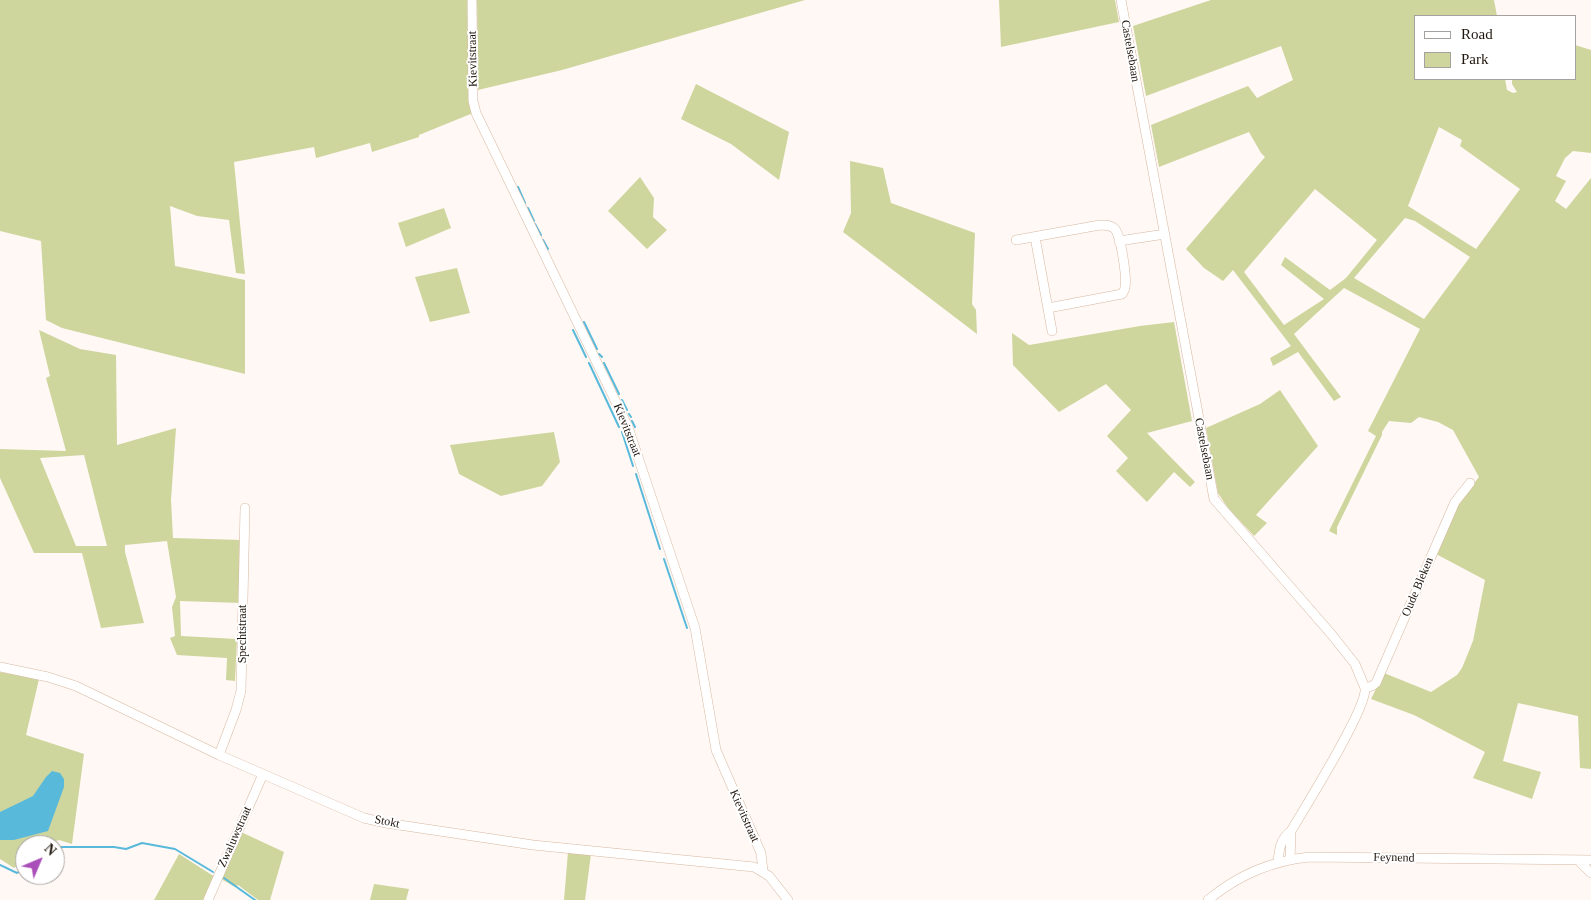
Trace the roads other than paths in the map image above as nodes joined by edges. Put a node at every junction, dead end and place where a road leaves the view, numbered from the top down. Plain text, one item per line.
1 (472, 0) edge
2 (1121, 0) edge
3 (1164, 234) junction
4 (1035, 236) junction
5 (1016, 240) dead end
6 (1119, 241) junction
7 (1048, 308) junction
8 (1052, 331) dead end
9 (1470, 483) dead end
10 (245, 508) dead end
11 (0, 668) edge
12 (1365, 688) junction
13 (219, 755) junction
14 (263, 774) junction
15 (1291, 831) junction
16 (1290, 860) junction
17 (1578, 860) junction
18 (1591, 860) edge
19 (1278, 863) junction
20 (763, 871) junction
21 (1591, 873) edge
22 (208, 900) edge
23 (788, 900) edge
24 (1208, 900) edge

1 - 20 street, Kievitstraat
2 - 3 street, Castelsebaan
3 - 6 street
3 - 12 street, Castelsebaan
4 - 5 street
4 - 6 street
4 - 7 street
6 - 7 street
7 - 8 street
9 - 12 street, Oude Bleken
10 - 13 street, Spechtstraat
11 - 13 street, Stokt
12 - 15 street
13 - 14 street, Stokt
14 - 20 street, Stokt
14 - 22 street, Zwaluwstraat
15 - 16 street
15 - 19 street
16 - 17 street, Feynend
16 - 19 street, Feynend
17 - 18 street, Feynend
17 - 21 street
19 - 24 street, Feynend
20 - 23 street

